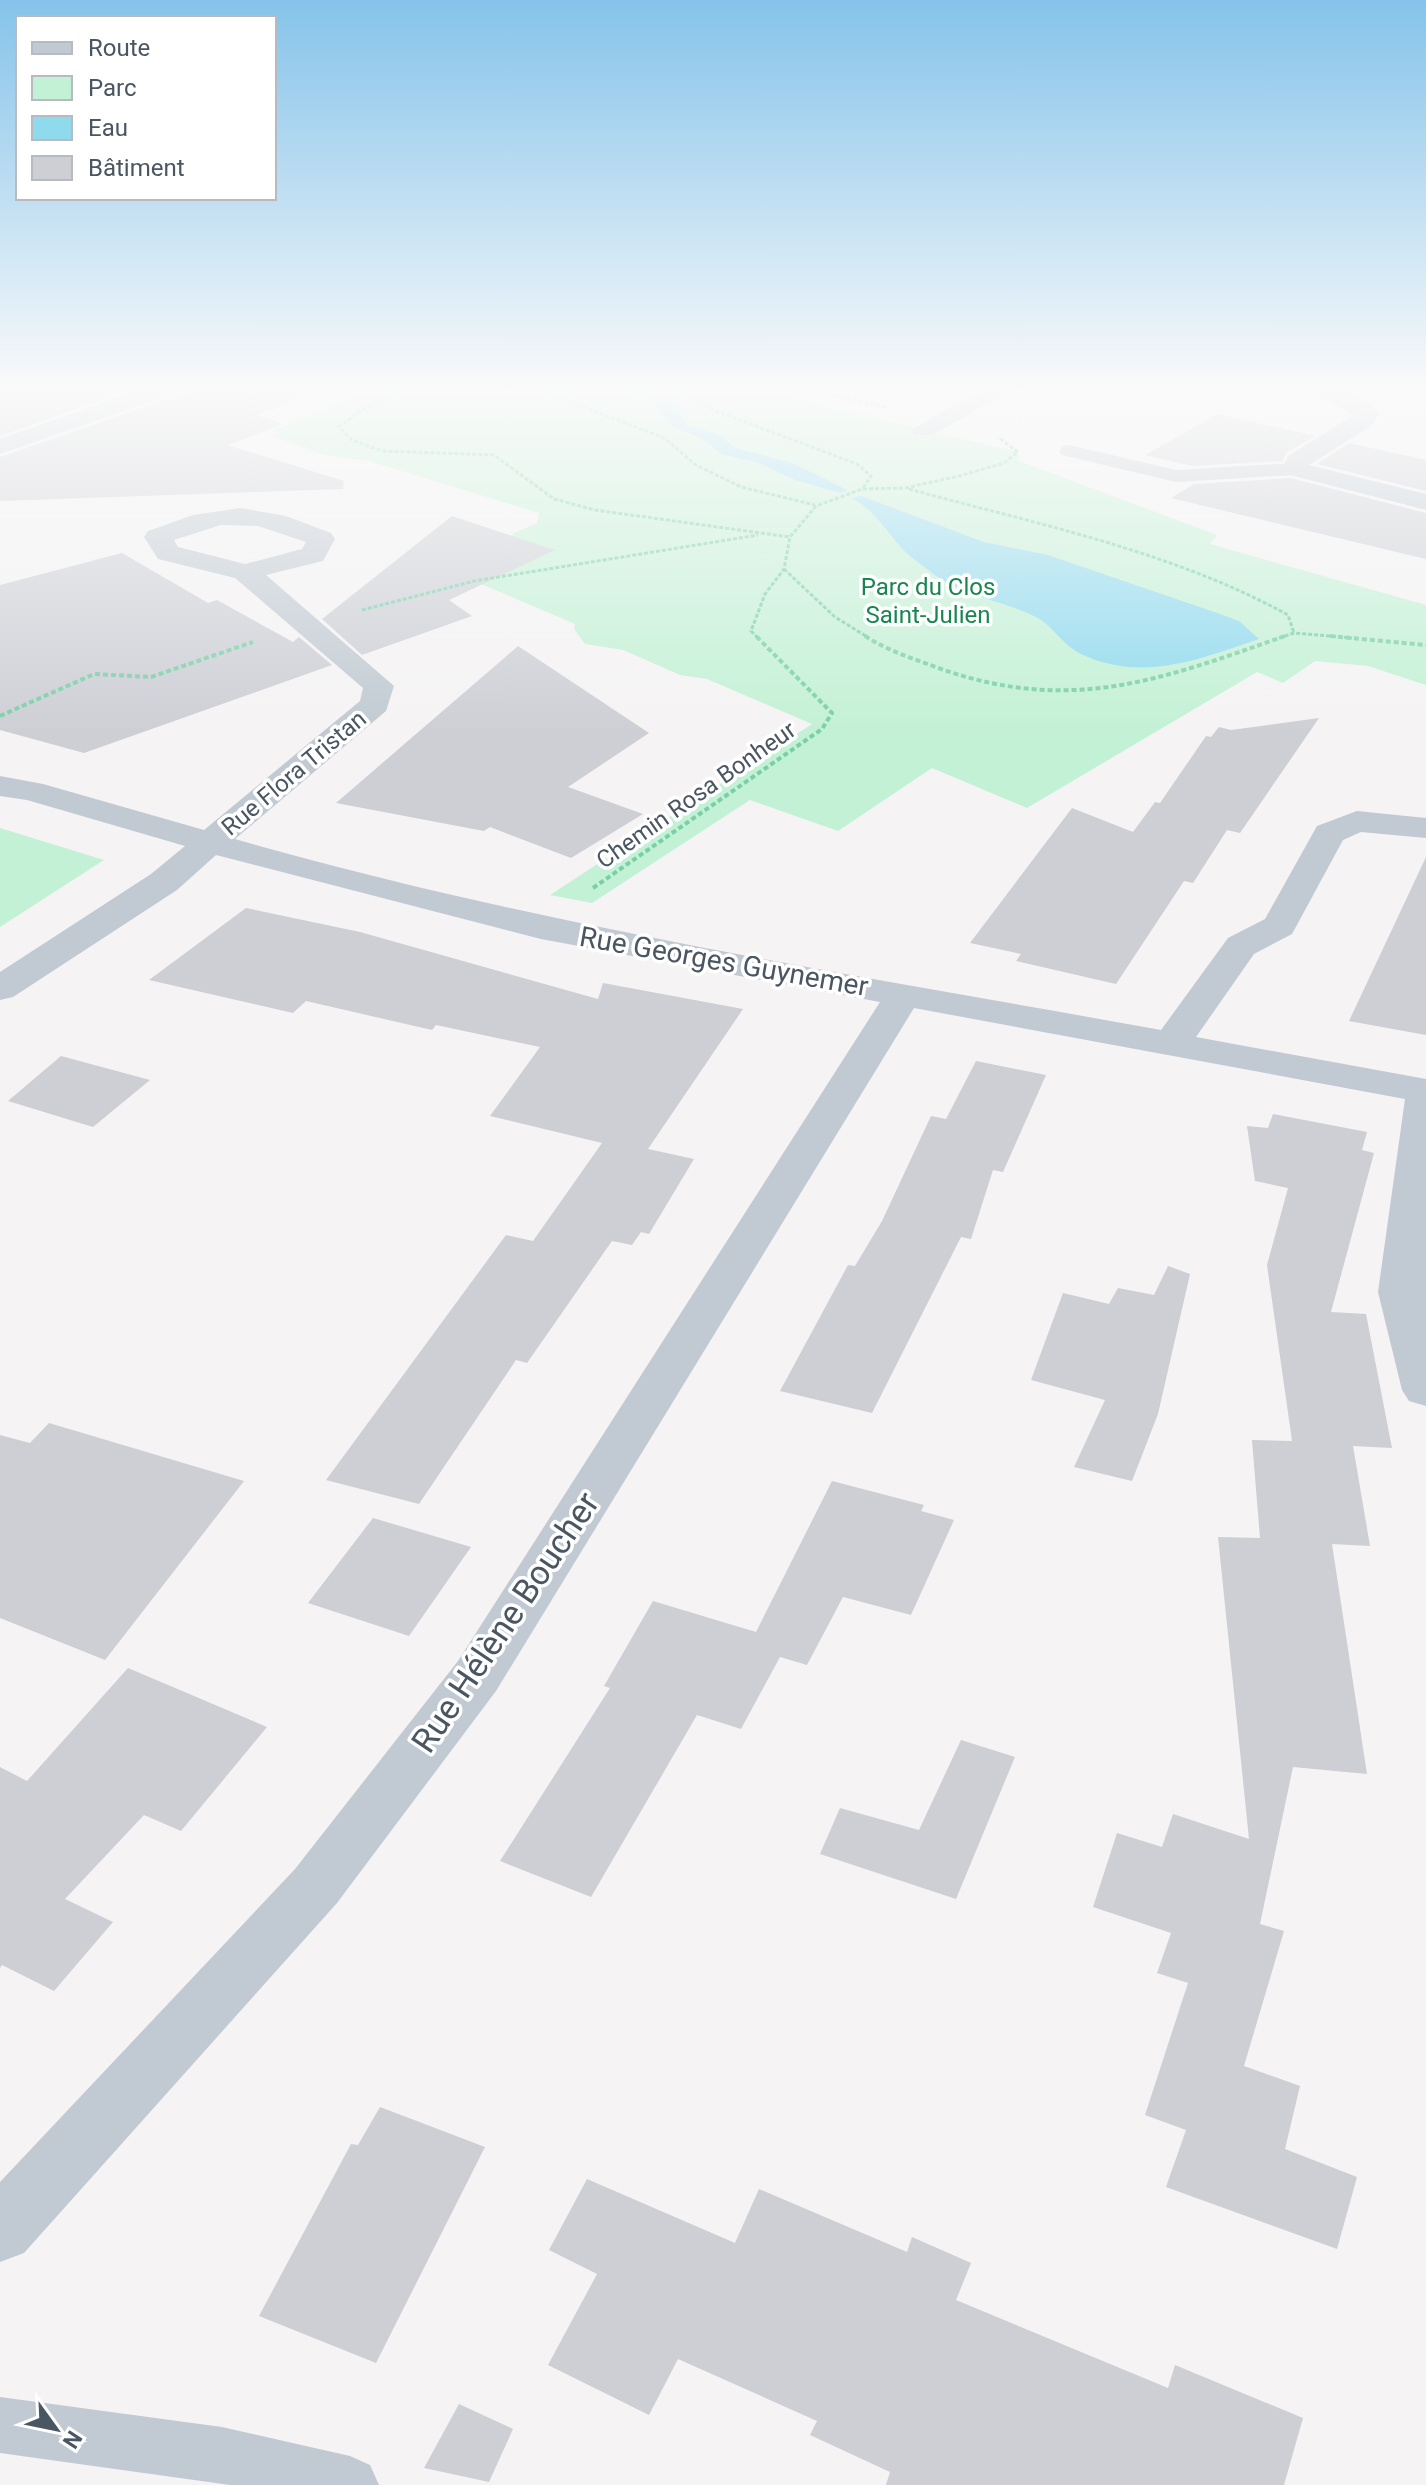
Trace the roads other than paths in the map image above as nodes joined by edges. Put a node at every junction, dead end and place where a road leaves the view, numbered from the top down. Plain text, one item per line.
1 (245, 572) dead end
2 (0, 777) edge
3 (16, 788) edge
4 (1426, 828) edge
5 (210, 844) junction
6 (0, 989) edge
7 (904, 994) junction
8 (1170, 1045) junction
9 (1426, 1091) edge
10 (1426, 1390) edge
11 (0, 2230) edge
12 (0, 2425) edge
13 (350, 2485) edge

1 - 5 street, Rue Flora Tristan
2 - 3 street, Rue Georges Guynemer
3 - 5 street, Rue Georges Guynemer
4 - 8 street
5 - 6 street
5 - 7 street, Rue Georges Guynemer
7 - 8 street, Rue Georges Guynemer
7 - 11 street, Rue Hélène Boucher
8 - 9 street, Rue Georges Guynemer
9 - 10 street
12 - 13 lane

